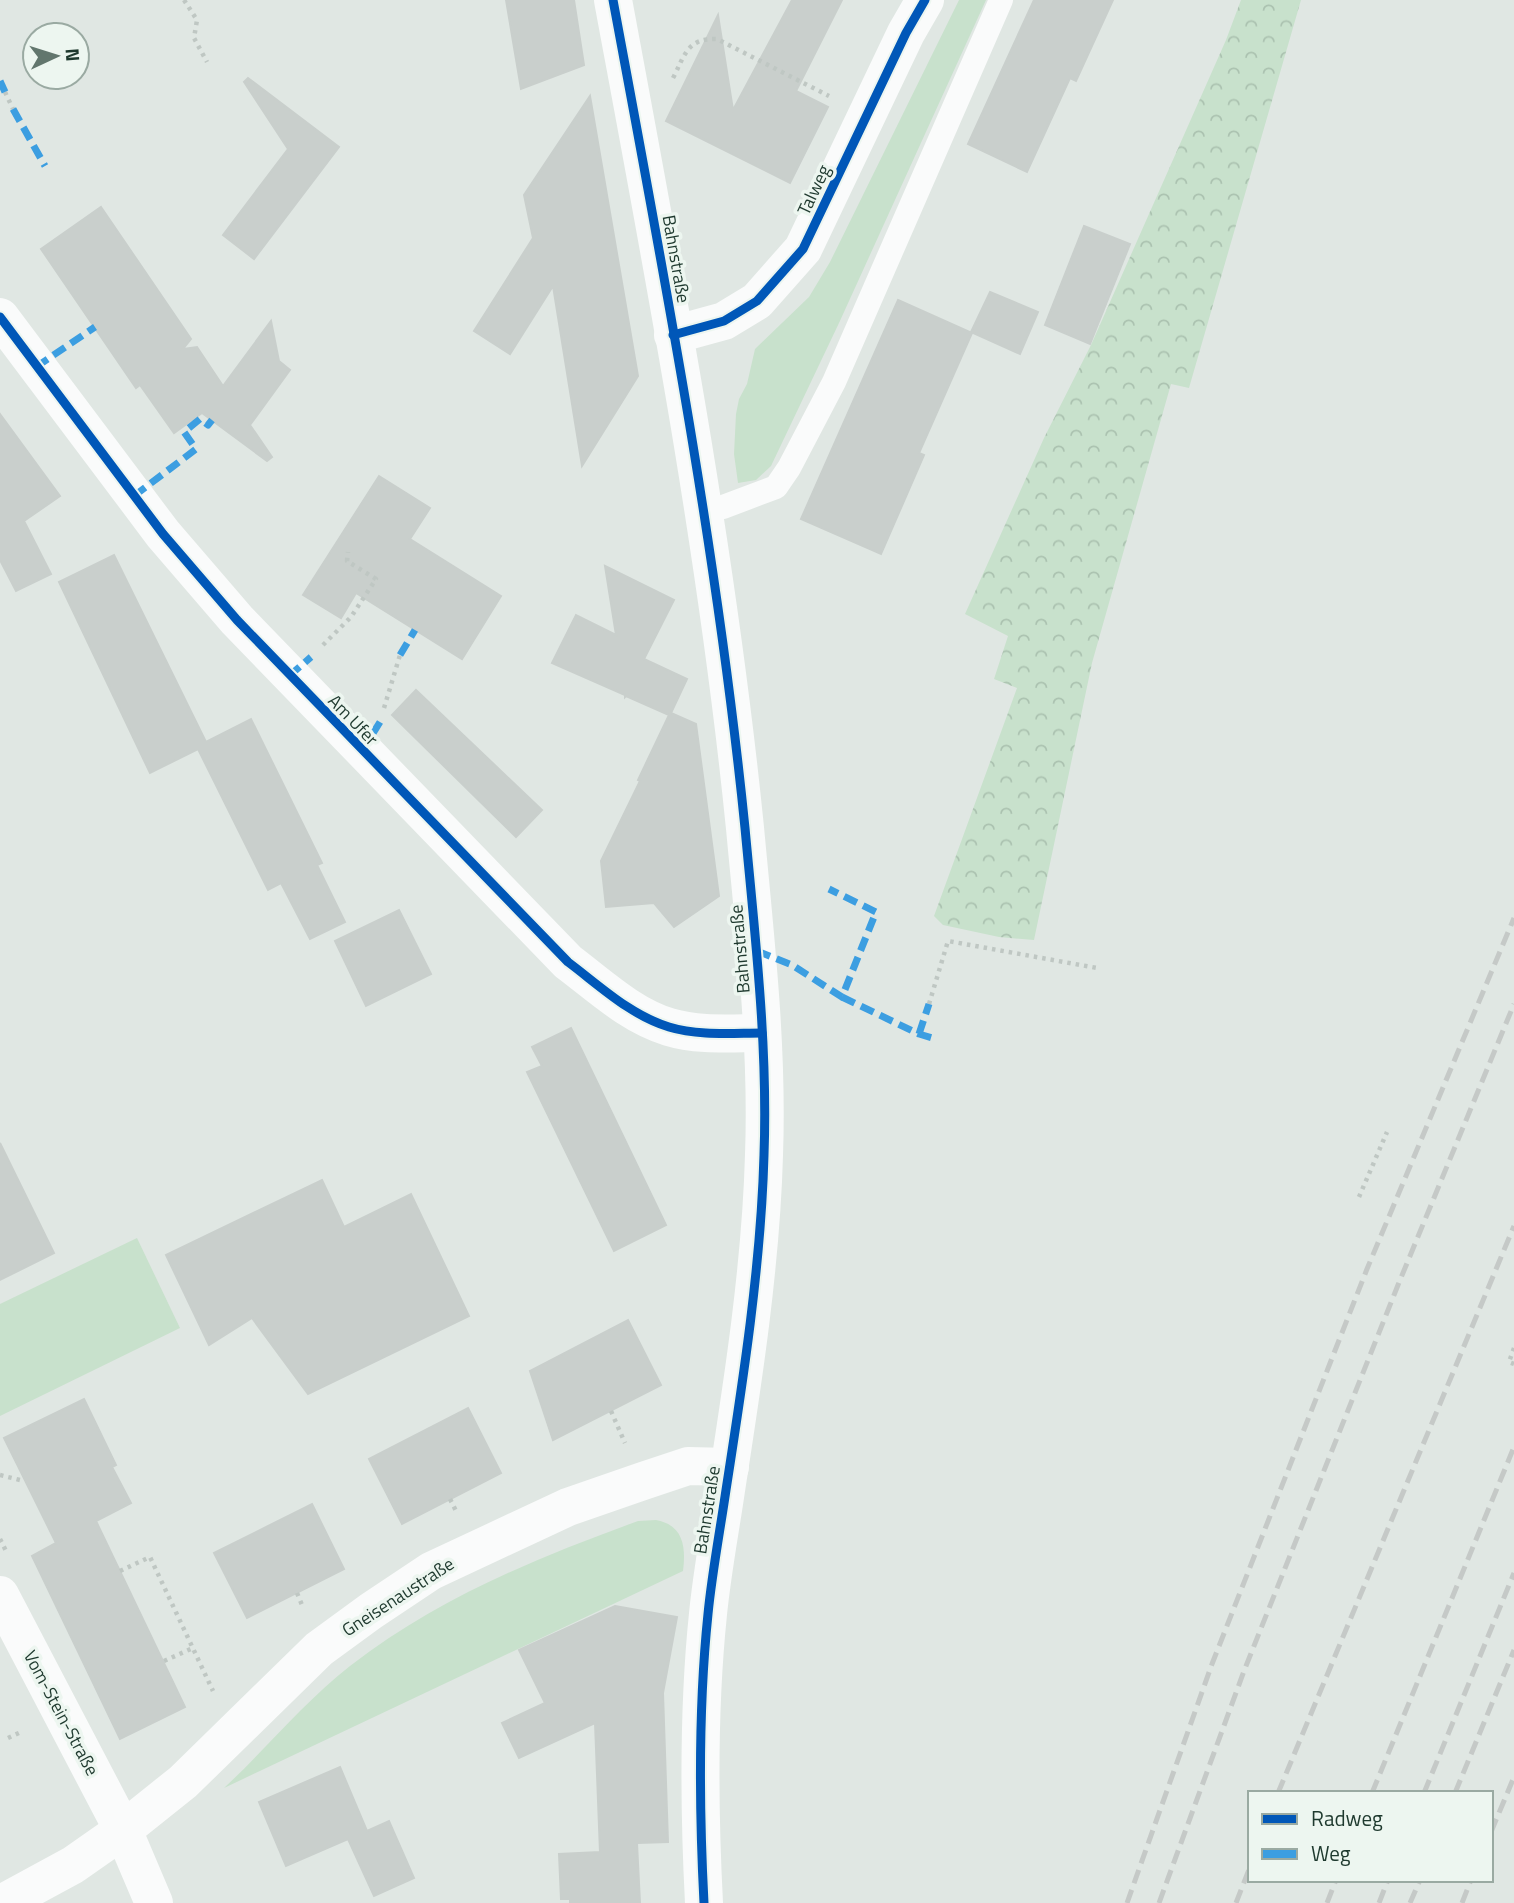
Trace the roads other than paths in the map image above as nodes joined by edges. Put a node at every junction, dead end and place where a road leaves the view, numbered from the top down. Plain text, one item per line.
1 (614, 0) edge
2 (925, 0) edge
3 (1001, 0) edge
4 (0, 317) edge
5 (673, 335) junction
6 (704, 511) junction
7 (762, 1033) junction
8 (730, 1467) junction
9 (0, 1595) edge
10 (123, 1830) junction
11 (3, 1903) edge
12 (154, 1903) edge
13 (704, 1903) edge

1 - 5 street, Bahnstraße
2 - 5 street, Talweg
3 - 6 lane
4 - 7 street, Am Ufer
5 - 6 street, Bahnstraße
6 - 7 street, Bahnstraße
7 - 8 street, Bahnstraße
8 - 10 street, Gneisenaustraße
8 - 13 street, Bahnstraße
9 - 10 street, Vom-Stein-Straße
10 - 11 street, Gneisenaustraße
10 - 12 street

